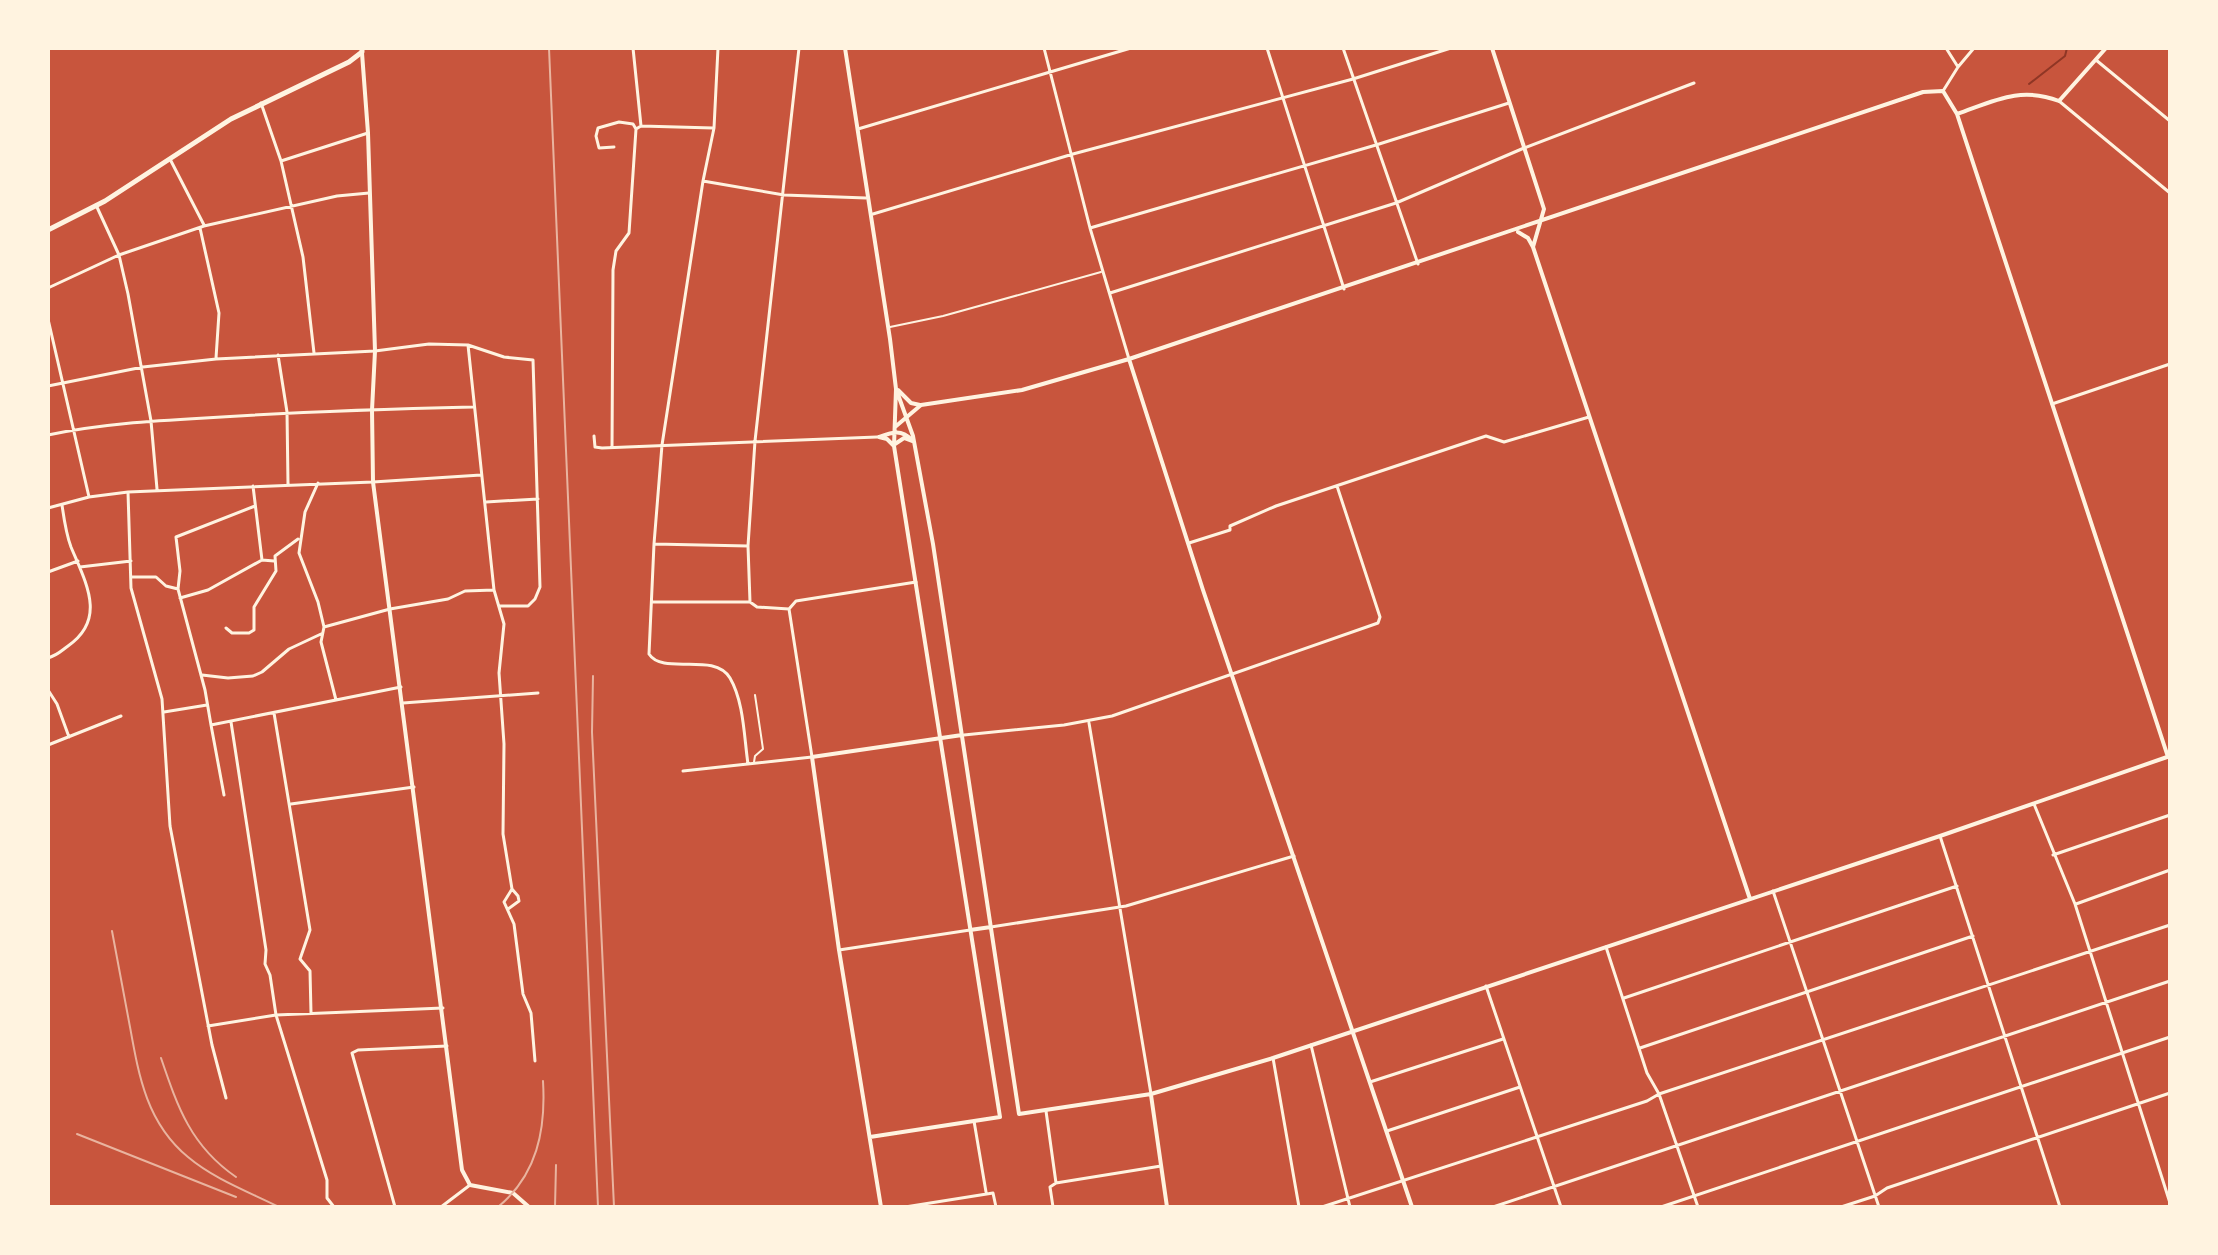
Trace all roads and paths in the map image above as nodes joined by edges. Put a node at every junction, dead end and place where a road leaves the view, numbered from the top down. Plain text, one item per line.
1 (370, 48) edge
2 (633, 48) edge
3 (718, 48) edge
4 (799, 48) edge
5 (845, 48) edge
6 (1044, 48) edge
7 (1131, 48) edge
8 (1267, 48) edge
9 (1343, 48) edge
10 (1451, 48) edge
11 (1492, 48) edge
12 (1946, 48) edge
13 (1974, 48) edge
14 (2106, 48) edge
15 (362, 50) edge
16 (2096, 60) junction
17 (1958, 67) junction
18 (1051, 72) junction
19 (1353, 79) junction
20 (1694, 83) dead end
21 (1943, 91) junction
22 (1283, 98) junction
23 (2059, 101) junction
24 (261, 103) junction
25 (1509, 103) junction
26 (1957, 114) junction
27 (2170, 121) edge
28 (641, 126) junction
29 (714, 128) junction
30 (636, 129) junction
31 (858, 129) junction
32 (368, 133) junction
33 (1376, 145) junction
34 (614, 147) dead end
35 (1524, 148) junction
36 (1073, 154) junction
37 (169, 157) junction
38 (281, 161) junction
39 (1305, 165) junction
40 (703, 181) junction
41 (369, 193) junction
42 (2170, 193) edge
43 (784, 195) junction
44 (870, 198) junction
45 (1396, 203) junction
46 (96, 205) junction
47 (292, 207) junction
48 (1544, 209) junction
49 (873, 214) junction
50 (1559, 217) junction
51 (1542, 223) junction
52 (202, 227) junction
53 (1325, 227) junction
54 (1090, 228) junction
55 (48, 230) edge
56 (1515, 231) junction
57 (1533, 247) junction
58 (119, 255) junction
59 (1418, 264) junction
60 (1104, 271) junction
61 (48, 288) edge
62 (1344, 289) junction
63 (1110, 293) junction
64 (48, 319) edge
65 (889, 328) junction
66 (468, 345) junction
67 (375, 351) junction
68 (314, 354) junction
69 (278, 355) junction
70 (216, 359) junction
71 (1129, 359) junction
72 (2170, 364) edge
73 (143, 367) junction
74 (62, 383) junction
75 (48, 386) edge
76 (896, 389) junction
77 (2052, 404) junction
78 (921, 405) junction
79 (473, 407) junction
80 (372, 410) junction
81 (287, 412) junction
82 (906, 417) junction
83 (1589, 417) junction
84 (151, 421) junction
85 (894, 429) junction
86 (74, 430) junction
87 (48, 435) edge
88 (594, 436) dead end
89 (879, 437) junction
90 (755, 441) junction
91 (914, 442) junction
92 (662, 445) junction
93 (894, 446) junction
94 (612, 448) junction
95 (481, 475) junction
96 (373, 482) junction
97 (318, 483) junction
98 (288, 484) junction
99 (253, 486) junction
100 (1337, 486) junction
101 (157, 490) junction
102 (128, 492) junction
103 (89, 497) junction
104 (538, 499) junction
105 (485, 502) junction
106 (61, 504) junction
107 (255, 506) junction
108 (48, 508) edge
109 (300, 538) junction
110 (1189, 543) junction
111 (654, 544) junction
112 (748, 546) junction
113 (262, 560) junction
114 (78, 561) junction
115 (131, 561) junction
116 (274, 561) junction
117 (80, 567) junction
118 (48, 572) edge
119 (131, 577) junction
120 (917, 582) junction
121 (178, 589) junction
122 (494, 590) junction
123 (180, 598) junction
124 (652, 602) junction
125 (750, 602) junction
126 (500, 606) junction
127 (390, 609) junction
128 (789, 609) junction
129 (324, 627) junction
130 (226, 628) dead end
131 (321, 634) junction
132 (48, 658) edge
133 (1232, 674) junction
134 (201, 676) junction
135 (401, 687) junction
136 (48, 690) edge
137 (538, 693) dead end
138 (500, 695) junction
139 (755, 695) dead end
140 (336, 700) junction
141 (403, 703) junction
142 (208, 705) junction
143 (164, 712) junction
144 (274, 713) junction
145 (121, 716) dead end
146 (1089, 721) junction
147 (231, 722) junction
148 (211, 725) junction
149 (962, 735) junction
150 (69, 738) junction
151 (941, 738) junction
152 (48, 745) edge
153 (812, 757) junction
154 (2169, 759) edge
155 (751, 764) junction
156 (683, 771) dead end
157 (414, 787) junction
158 (224, 795) dead end
159 (291, 804) junction
160 (2034, 804) junction
161 (2170, 815) edge
162 (1940, 836) junction
163 (2053, 855) junction
164 (1294, 856) junction
165 (2170, 870) edge
166 (1957, 886) junction
167 (512, 889) junction
168 (1773, 891) junction
169 (1750, 899) junction
170 (2075, 904) junction
171 (1120, 907) junction
172 (507, 909) junction
173 (2170, 925) edge
174 (991, 927) junction
175 (970, 930) junction
176 (1973, 936) junction
177 (1791, 942) junction
178 (1606, 947) junction
179 (839, 950) junction
180 (2089, 951) junction
181 (2170, 981) edge
182 (1989, 984) junction
183 (1486, 986) junction
184 (1806, 992) junction
185 (1624, 998) junction
186 (2106, 1002) junction
187 (443, 1008) junction
188 (311, 1013) junction
189 (276, 1015) junction
190 (208, 1026) junction
191 (1353, 1030) junction
192 (2005, 1036) junction
193 (2170, 1037) edge
194 (1503, 1039) junction
195 (1823, 1041) junction
196 (1311, 1045) junction
197 (448, 1046) junction
198 (1640, 1048) junction
199 (2122, 1053) junction
200 (1273, 1058) junction
201 (535, 1061) dead end
202 (1370, 1082) junction
203 (1520, 1087) junction
204 (2022, 1088) junction
205 (1840, 1091) junction
206 (2170, 1093) edge
207 (1151, 1094) junction
208 (1659, 1094) junction
209 (226, 1098) dead end
210 (2139, 1104) junction
211 (1046, 1110) junction
212 (974, 1121) junction
213 (1386, 1131) junction
214 (1538, 1136) junction
215 (870, 1137) junction
216 (2037, 1138) junction
217 (1857, 1142) junction
218 (1676, 1145) junction
219 (1161, 1166) junction
220 (2170, 1174) edge
221 (2161, 1177) junction
222 (1403, 1180) junction
223 (1056, 1183) junction
224 (470, 1185) junction
225 (1554, 1187) junction
226 (986, 1194) junction
227 (1695, 1196) junction
228 (1875, 1196) junction
229 (1347, 1199) junction
230 (2170, 1203) edge
231 (334, 1207) edge
232 (395, 1207) edge
233 (441, 1207) edge
234 (529, 1207) edge
235 (881, 1207) edge
236 (905, 1207) edge
237 (996, 1207) edge
238 (1053, 1207) edge
239 (1167, 1207) edge
240 (1299, 1207) edge
241 (1322, 1207) edge
242 (1350, 1207) edge
243 (1412, 1207) edge
244 (1493, 1207) edge
245 (1561, 1207) edge
246 (1661, 1207) edge
247 (1698, 1207) edge
248 (1841, 1207) edge
249 (1879, 1207) edge
250 (2060, 1207) edge

1 - 15 street
2 - 28 street
3 - 29 street
4 - 43 street
5 - 31 street
6 - 18 street
7 - 18 street
8 - 22 street
9 - 19 street
10 - 19 street
11 - 25 street
12 - 17 street
13 - 17 street
14 - 16 street
15 - 24 main road
15 - 32 street
16 - 23 street
16 - 27 street
17 - 21 street
18 - 31 street
18 - 36 street
19 - 22 street
19 - 33 street
20 - 35 street
21 - 26 street
21 - 50 street
22 - 36 street
22 - 39 street
23 - 26 street
23 - 42 street
24 - 37 main road
24 - 38 street
25 - 33 street
25 - 35 street
26 - 77 street
28 - 29 street
28 - 30 street
29 - 40 street
30 - 34 street
30 - 94 street
31 - 44 street
32 - 38 street
32 - 41 street
33 - 39 street
33 - 45 street
35 - 45 street
35 - 48 street
36 - 49 street
36 - 54 street
37 - 46 main road
37 - 52 street
38 - 47 street
39 - 53 street
39 - 54 street
40 - 43 street
40 - 92 street
41 - 47 street
41 - 67 street
43 - 44 street
43 - 90 street
44 - 49 street
45 - 53 street
45 - 59 street
46 - 55 main road
46 - 58 street
47 - 52 street
47 - 68 street
48 - 50 street
48 - 51 street
49 - 65 street
50 - 51 street
51 - 56 street
51 - 57 street
52 - 58 street
52 - 70 street
53 - 62 street
53 - 63 street
54 - 60 street
56 - 57 street
56 - 59 street
57 - 83 street
58 - 61 street
58 - 73 street
59 - 62 street
60 - 63 street
60 - 65 lane
62 - 71 street
63 - 71 street
64 - 74 street
65 - 76 street
66 - 67 street
66 - 79 street
66 - 104 street
67 - 68 street
67 - 80 street
68 - 69 street
69 - 70 street
69 - 81 street
70 - 73 street
71 - 78 street
71 - 110 street
72 - 77 street
73 - 74 street
73 - 84 street
74 - 75 street
74 - 86 street
76 - 78 street
76 - 82 street
76 - 85 street
77 - 154 street
78 - 82 street
79 - 80 street
79 - 95 street
80 - 81 street
80 - 96 street
81 - 84 street
81 - 98 street
82 - 85 street
82 - 91 street
83 - 100 street
83 - 169 street
84 - 86 street
84 - 101 street
85 - 89 street
85 - 91 street
85 - 93 street
86 - 87 street
86 - 103 street
88 - 94 street
89 - 90 street
89 - 93 street
90 - 92 street
90 - 112 street
91 - 93 street
91 - 149 street
92 - 94 street
92 - 111 street
93 - 120 street
95 - 96 street
95 - 105 street
96 - 97 street
96 - 127 street
97 - 98 street
97 - 109 street
98 - 99 street
99 - 101 street
99 - 107 street
100 - 110 street
100 - 133 street
101 - 102 street
102 - 103 street
102 - 115 street
103 - 106 street
104 - 105 street
104 - 126 street
105 - 122 street
106 - 108 street
106 - 114 street
107 - 113 street
107 - 121 street
109 - 116 street
109 - 129 street
110 - 133 street
111 - 112 street
111 - 124 street
112 - 125 street
113 - 116 street
113 - 123 street
114 - 117 street
114 - 118 street
115 - 117 street
115 - 119 street
116 - 130 street
117 - 132 street
119 - 121 street
119 - 143 street
120 - 128 street
120 - 151 street
121 - 123 street
122 - 126 street
122 - 127 street
123 - 134 street
124 - 125 street
124 - 155 street
125 - 128 street
126 - 138 street
127 - 129 street
127 - 135 street
128 - 153 street
129 - 131 street
131 - 134 street
131 - 140 street
133 - 146 street
133 - 164 street
134 - 142 street
135 - 140 street
135 - 141 street
136 - 150 street
137 - 138 street
138 - 141 street
138 - 167 street
139 - 155 lane
140 - 144 street
141 - 157 street
142 - 143 street
142 - 148 street
143 - 190 street
144 - 147 street
144 - 159 street
145 - 150 street
146 - 149 street
146 - 171 street
147 - 148 street
147 - 189 street
148 - 158 street
149 - 151 street
149 - 174 street
150 - 152 street
151 - 153 street
151 - 175 street
153 - 155 street
153 - 179 street
154 - 160 street
155 - 156 street
157 - 159 street
157 - 187 street
159 - 188 street
160 - 162 street
160 - 163 street
161 - 163 street
162 - 166 street
162 - 168 street
163 - 170 street
164 - 171 street
164 - 191 street
165 - 170 street
166 - 176 street
166 - 177 street
167 - 172 street
167 - 172 street
168 - 169 street
168 - 177 street
169 - 178 street
170 - 180 street
171 - 174 street
171 - 207 street
172 - 201 street
173 - 180 street
174 - 175 street
174 - 211 street
175 - 179 street
175 - 212 street
176 - 182 street
176 - 184 street
177 - 184 street
177 - 185 street
178 - 183 street
178 - 185 street
179 - 215 street
180 - 182 street
180 - 186 street
181 - 186 street
182 - 192 street
182 - 195 street
183 - 191 street
183 - 194 street
184 - 195 street
184 - 198 street
185 - 198 street
186 - 192 street
186 - 199 street
187 - 188 street
187 - 197 street
188 - 189 street
189 - 190 street
189 - 231 street
190 - 209 street
191 - 196 street
191 - 202 street
192 - 204 street
192 - 205 street
193 - 199 street
194 - 202 street
194 - 203 street
195 - 205 street
195 - 208 street
196 - 200 street
196 - 229 street
197 - 224 street
197 - 232 street
198 - 208 street
199 - 204 street
199 - 210 street
200 - 207 street
200 - 240 street
202 - 213 street
203 - 213 street
203 - 214 street
204 - 216 street
204 - 217 street
205 - 217 street
205 - 218 street
206 - 210 street
207 - 211 street
207 - 219 street
208 - 214 street
208 - 218 street
210 - 216 street
210 - 221 street
211 - 223 street
212 - 215 street
212 - 226 street
213 - 222 street
214 - 222 street
214 - 225 street
215 - 235 street
216 - 228 street
216 - 250 street
217 - 227 street
217 - 228 street
218 - 225 street
218 - 227 street
219 - 223 street
219 - 239 street
220 - 221 street
221 - 230 street
222 - 229 street
222 - 243 street
223 - 238 street
224 - 233 street
224 - 234 street
225 - 244 street
225 - 245 street
226 - 236 street
226 - 237 street
227 - 246 street
227 - 247 street
228 - 248 street
228 - 249 street
229 - 241 street
229 - 242 street

